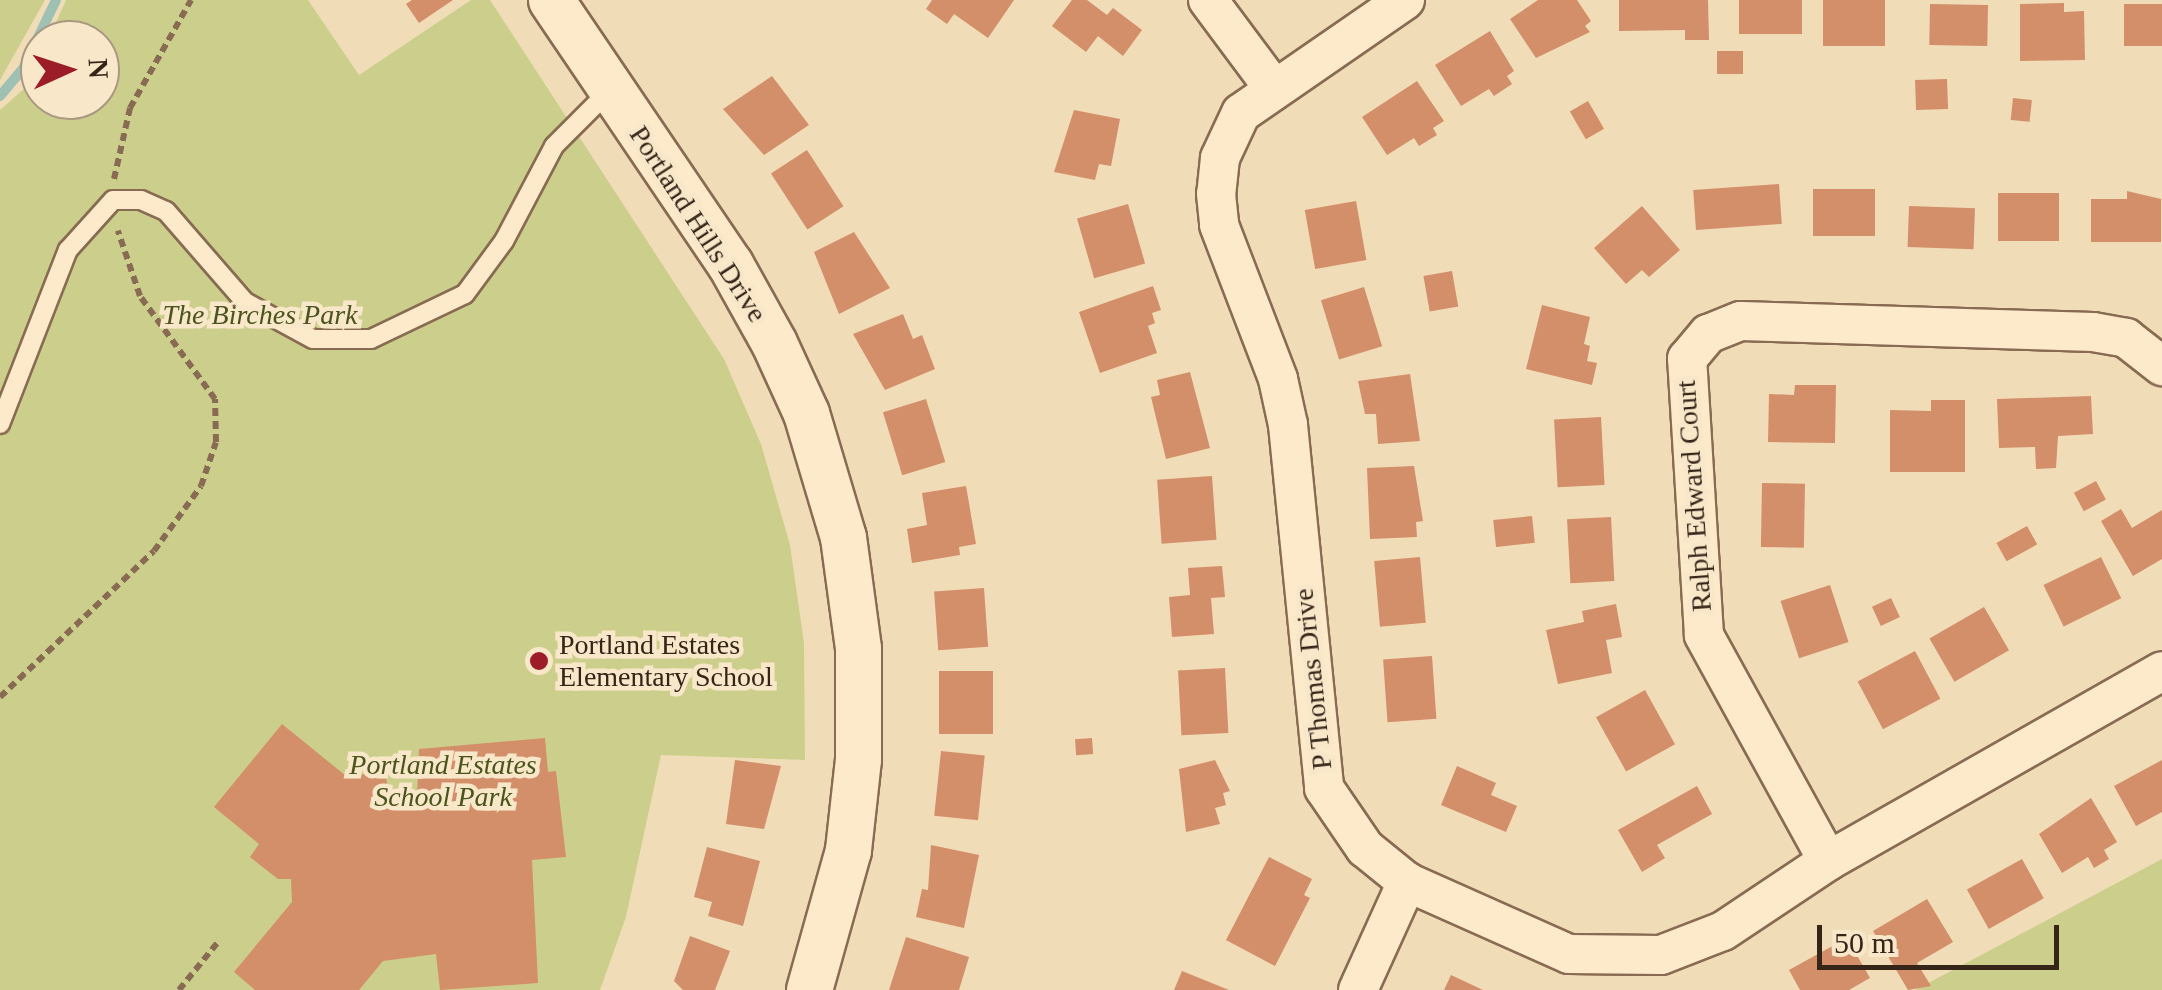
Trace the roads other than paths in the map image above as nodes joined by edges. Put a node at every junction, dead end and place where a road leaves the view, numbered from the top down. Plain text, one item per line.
1 (551, 0) edge
2 (1208, 0) edge
3 (1405, 0) edge
4 (1272, 86) junction
5 (609, 91) junction
6 (2162, 366) edge
7 (0, 424) edge
8 (2162, 671) edge
9 (1828, 861) junction
10 (1407, 882) junction
11 (809, 990) edge
12 (1358, 990) edge

1 - 5 street, Portland Hills Drive
2 - 4 street
3 - 4 street, P Thomas Drive
4 - 10 street, P Thomas Drive
5 - 7 lane
5 - 11 street, Portland Hills Drive
6 - 9 street, Ralph Edward Court
8 - 9 street, P Thomas Drive
9 - 10 street, P Thomas Drive
10 - 12 street

